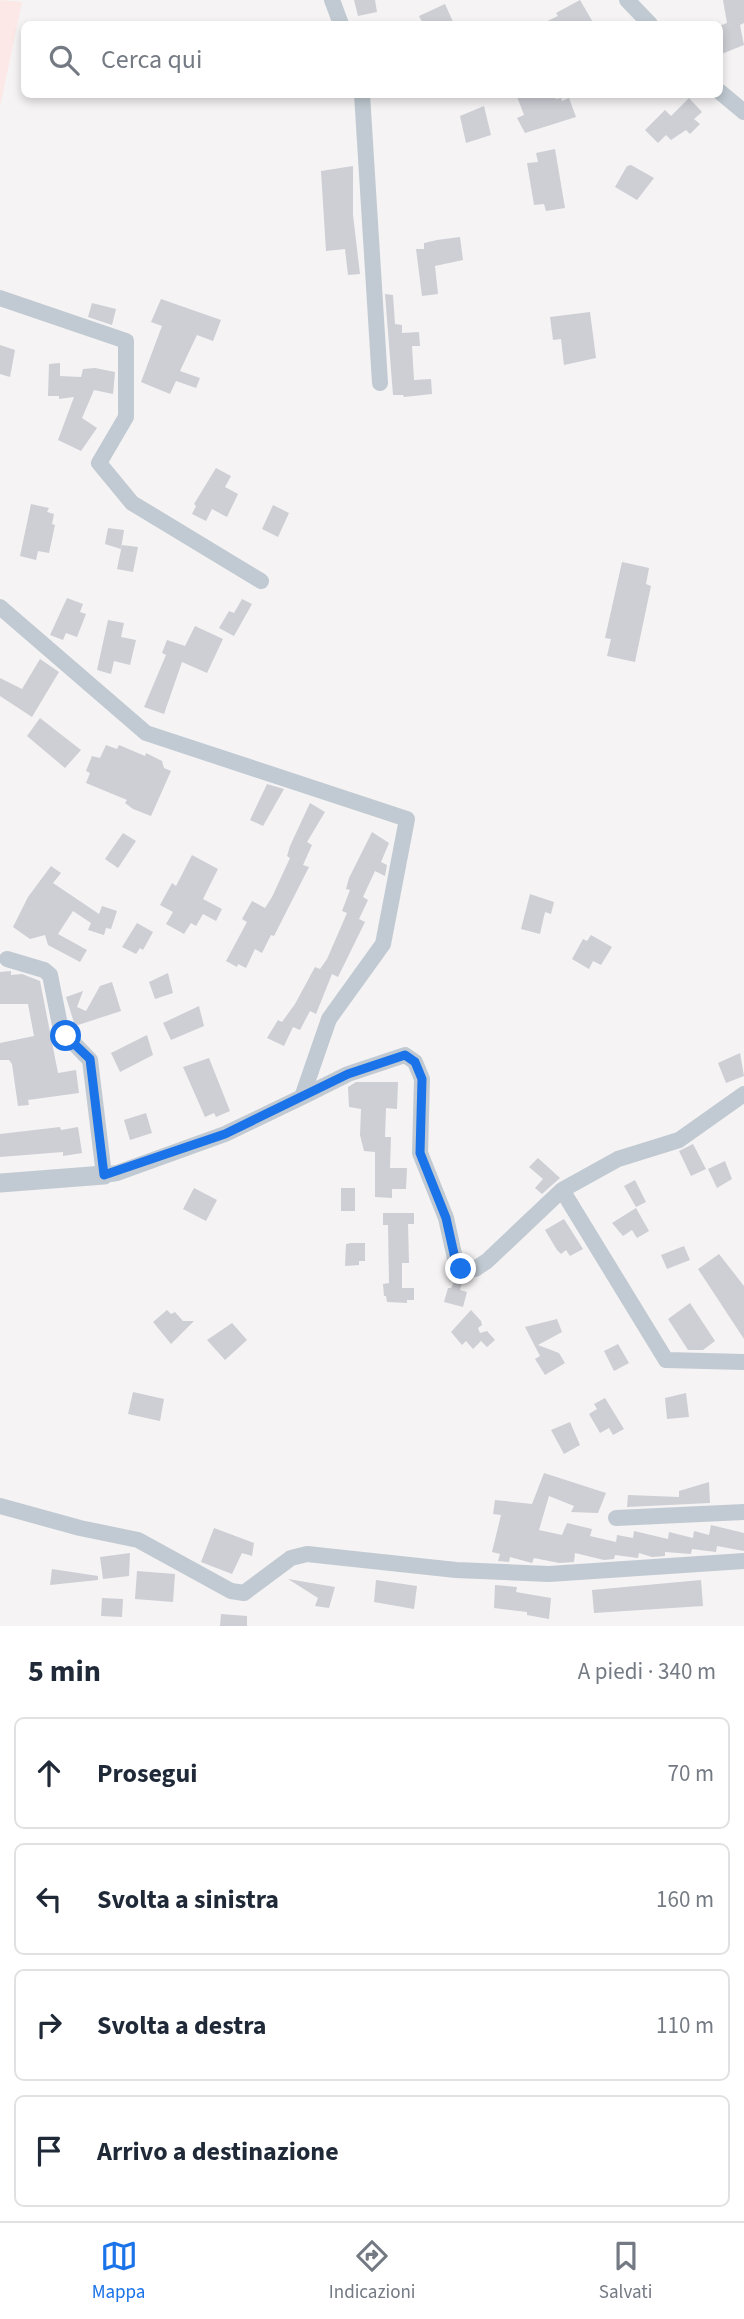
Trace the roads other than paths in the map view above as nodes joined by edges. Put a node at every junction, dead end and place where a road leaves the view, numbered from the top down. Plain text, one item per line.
1 (332, 0) edge
2 (627, 0) edge
3 (340, 21) edge
4 (647, 21) edge
5 (723, 95) edge
6 (362, 98) edge
7 (744, 112) edge
8 (0, 298) edge
9 (380, 383) dead end
10 (261, 581) dead end
11 (0, 607) edge
12 (7, 959) dead end
13 (744, 1094) edge
14 (302, 1097) junction
15 (104, 1175) junction
16 (0, 1183) edge
17 (562, 1190) junction
18 (744, 1362) edge
19 (0, 1506) edge
20 (744, 1512) edge
21 (616, 1518) dead end
22 (744, 1561) edge

1 - 3 street
2 - 4 street
5 - 7 street
6 - 9 street
8 - 10 street
11 - 14 street
12 - 15 street
13 - 17 street
14 - 15 street
14 - 17 street
15 - 16 street
17 - 18 street
19 - 22 street
20 - 21 street

